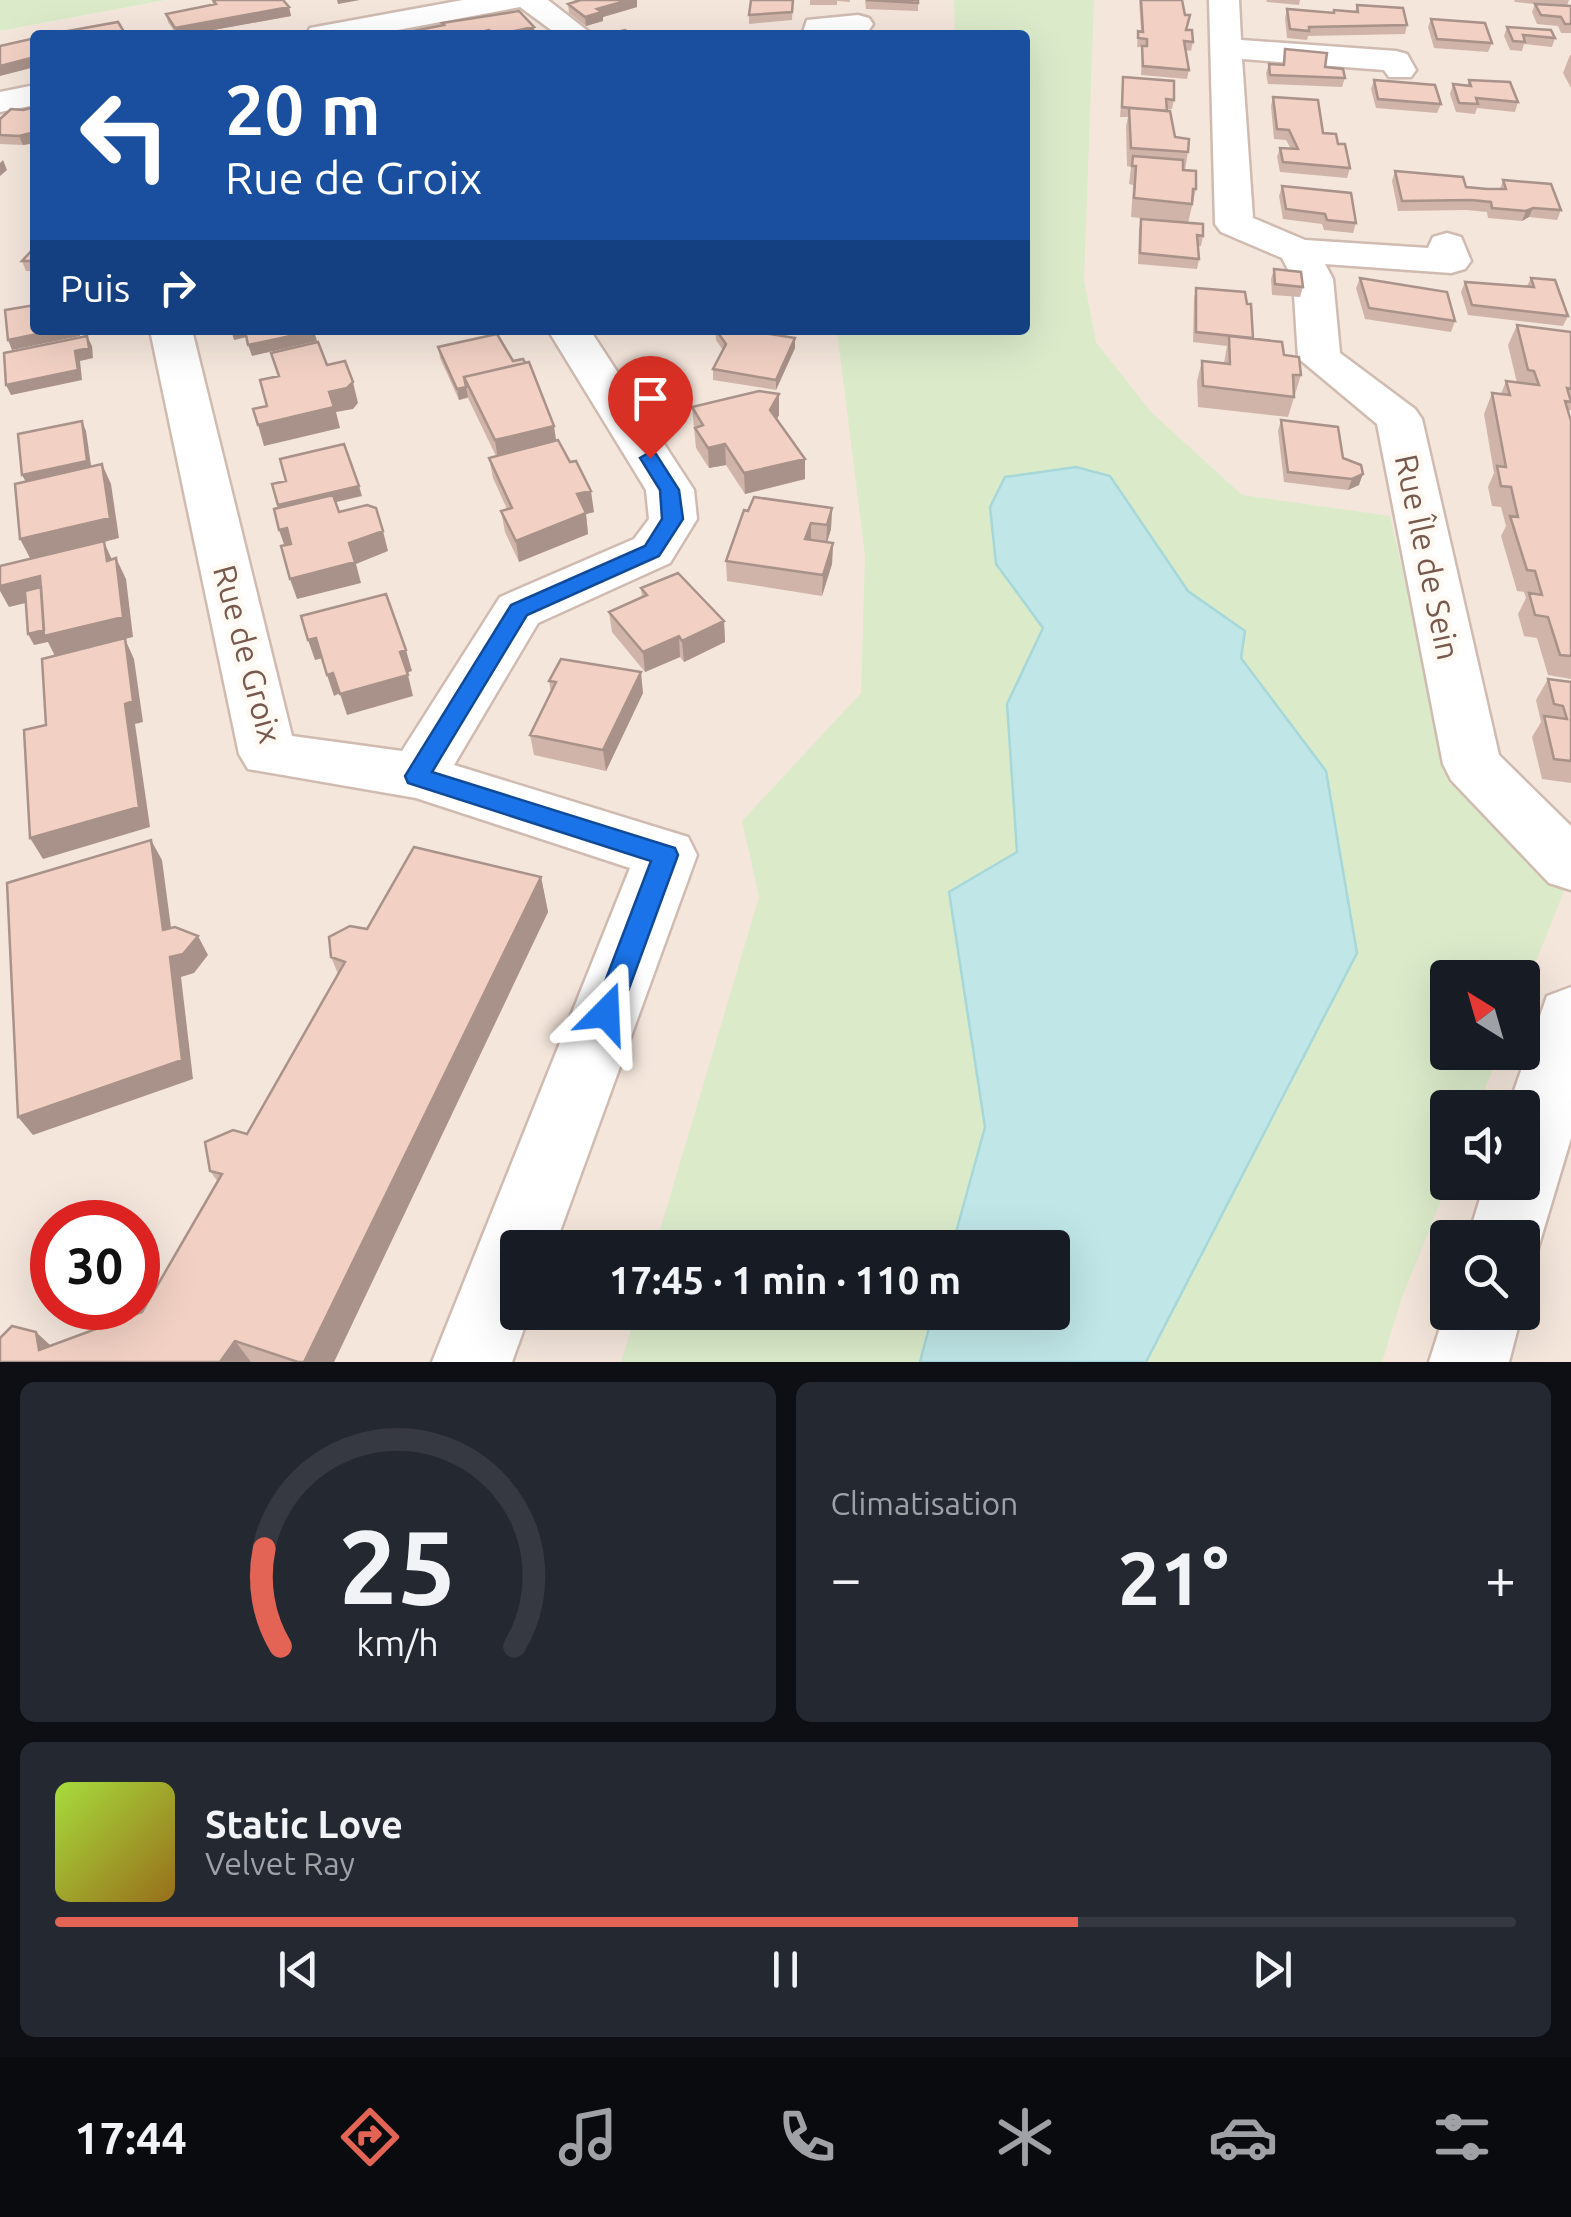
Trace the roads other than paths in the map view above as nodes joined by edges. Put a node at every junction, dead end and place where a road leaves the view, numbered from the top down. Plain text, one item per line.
1 (512, 0) edge
2 (528, 0) edge
3 (1224, 0) edge
4 (858, 24) dead end
5 (349, 30) edge
6 (571, 30) edge
7 (818, 30) edge
8 (1226, 48) junction
9 (1400, 70) dead end
10 (30, 96) edge
11 (0, 102) edge
12 (1446, 245) dead end
13 (1298, 251) junction
14 (171, 335) edge
15 (572, 335) edge
16 (417, 776) junction
17 (1571, 866) edge
18 (1571, 1018) edge
19 (1540, 1122) edge
20 (1479, 1330) edge
21 (472, 1362) edge
22 (1469, 1362) edge

1 - 5 street
2 - 6 street
3 - 8 street
4 - 7 street
8 - 9 street
8 - 13 street
10 - 11 street
12 - 13 street
13 - 17 street, Rue Île de Sein
14 - 16 street, Rue de Groix
15 - 16 street
16 - 21 street, Rue de Groix
18 - 19 street
20 - 22 street

